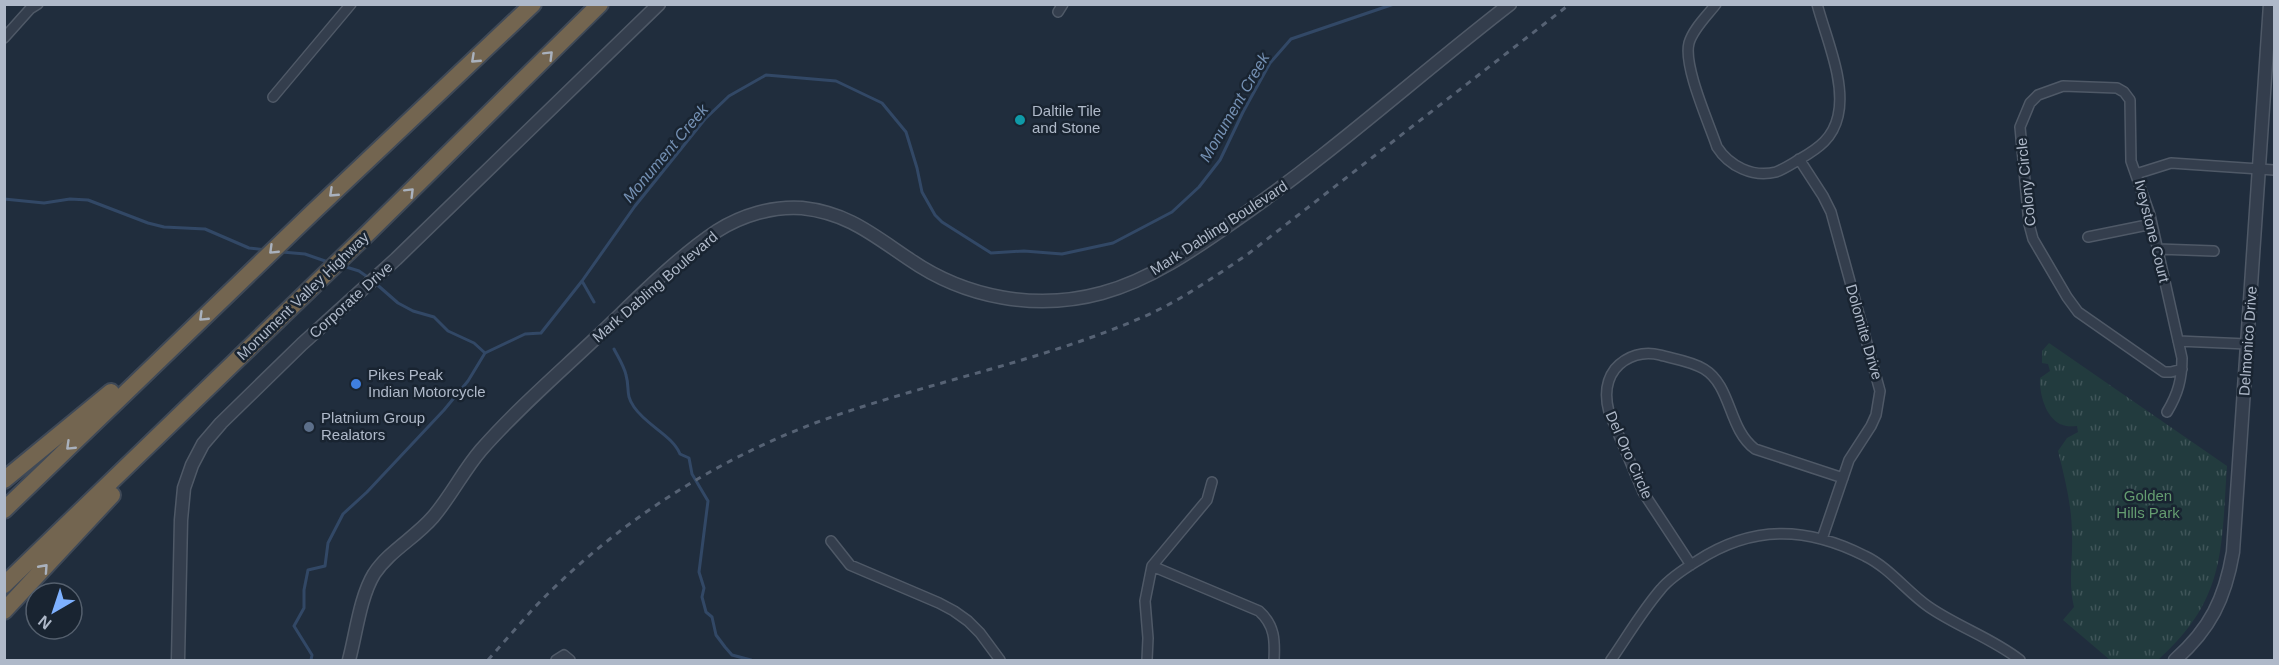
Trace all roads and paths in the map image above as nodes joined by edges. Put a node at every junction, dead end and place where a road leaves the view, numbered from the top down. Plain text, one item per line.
1 (38, 4) edge
2 (351, 4) edge
3 (533, 4) edge
4 (600, 4) edge
5 (658, 4) edge
6 (1510, 4) edge
7 (1716, 4) edge
8 (1817, 4) edge
9 (2271, 4) edge
10 (2271, 35) edge
11 (4, 38) edge
12 (273, 97) dead end
13 (1799, 159) junction
14 (2259, 169) junction
15 (2274, 170) edge
16 (2136, 174) junction
17 (2152, 224) junction
18 (2088, 237) dead end
19 (2158, 249) junction
20 (2214, 251) dead end
21 (2178, 341) junction
22 (2247, 344) junction
23 (172, 347) junction
24 (2182, 369) junction
25 (217, 379) junction
26 (2167, 412) dead end
27 (1843, 478) junction
28 (4, 480) edge
29 (1212, 482) dead end
30 (4, 510) edge
31 (1822, 539) junction
32 (831, 541) dead end
33 (1691, 565) junction
34 (1152, 566) junction
35 (4, 585) edge
36 (4, 611) edge
37 (178, 660) edge
38 (349, 660) edge
39 (1000, 660) edge
40 (1147, 660) edge
41 (1274, 660) edge
42 (1611, 660) edge
43 (2020, 660) edge
44 (2175, 660) edge

1 - 11 street
2 - 12 street
3 -> 23 highway
25 -> 4 highway, Monument Valley Highway
5 - 37 street, Corporate Drive
6 - 38 street, Mark Dabling Boulevard
7 - 13 street
8 - 13 street
9 - 10 street, Delmonico Drive
10 - 14 street, Delmonico Drive
13 - 27 street, Dolomite Drive
14 - 15 street, Iveystone Court
14 - 16 street, Iveystone Court
14 - 22 street, Delmonico Drive
16 - 17 street, Iveystone Court
16 - 24 street, Colony Circle
17 - 18 street
17 - 19 street, Iveystone Court
19 - 20 street
19 - 21 street, Iveystone Court
21 - 22 street
21 - 24 street, Iveystone Court
22 - 44 street, Delmonico Drive
23 - 28 highway
23 -> 30 highway
24 - 26 street
25 - 35 highway, Monument Valley Highway
36 -> 25 highway
27 - 31 street, Dolomite Drive
27 - 33 street, Del Oro Circle
29 - 34 street
31 - 33 street
31 - 43 street
32 - 39 street
33 - 42 street
34 - 40 street
34 - 41 street

